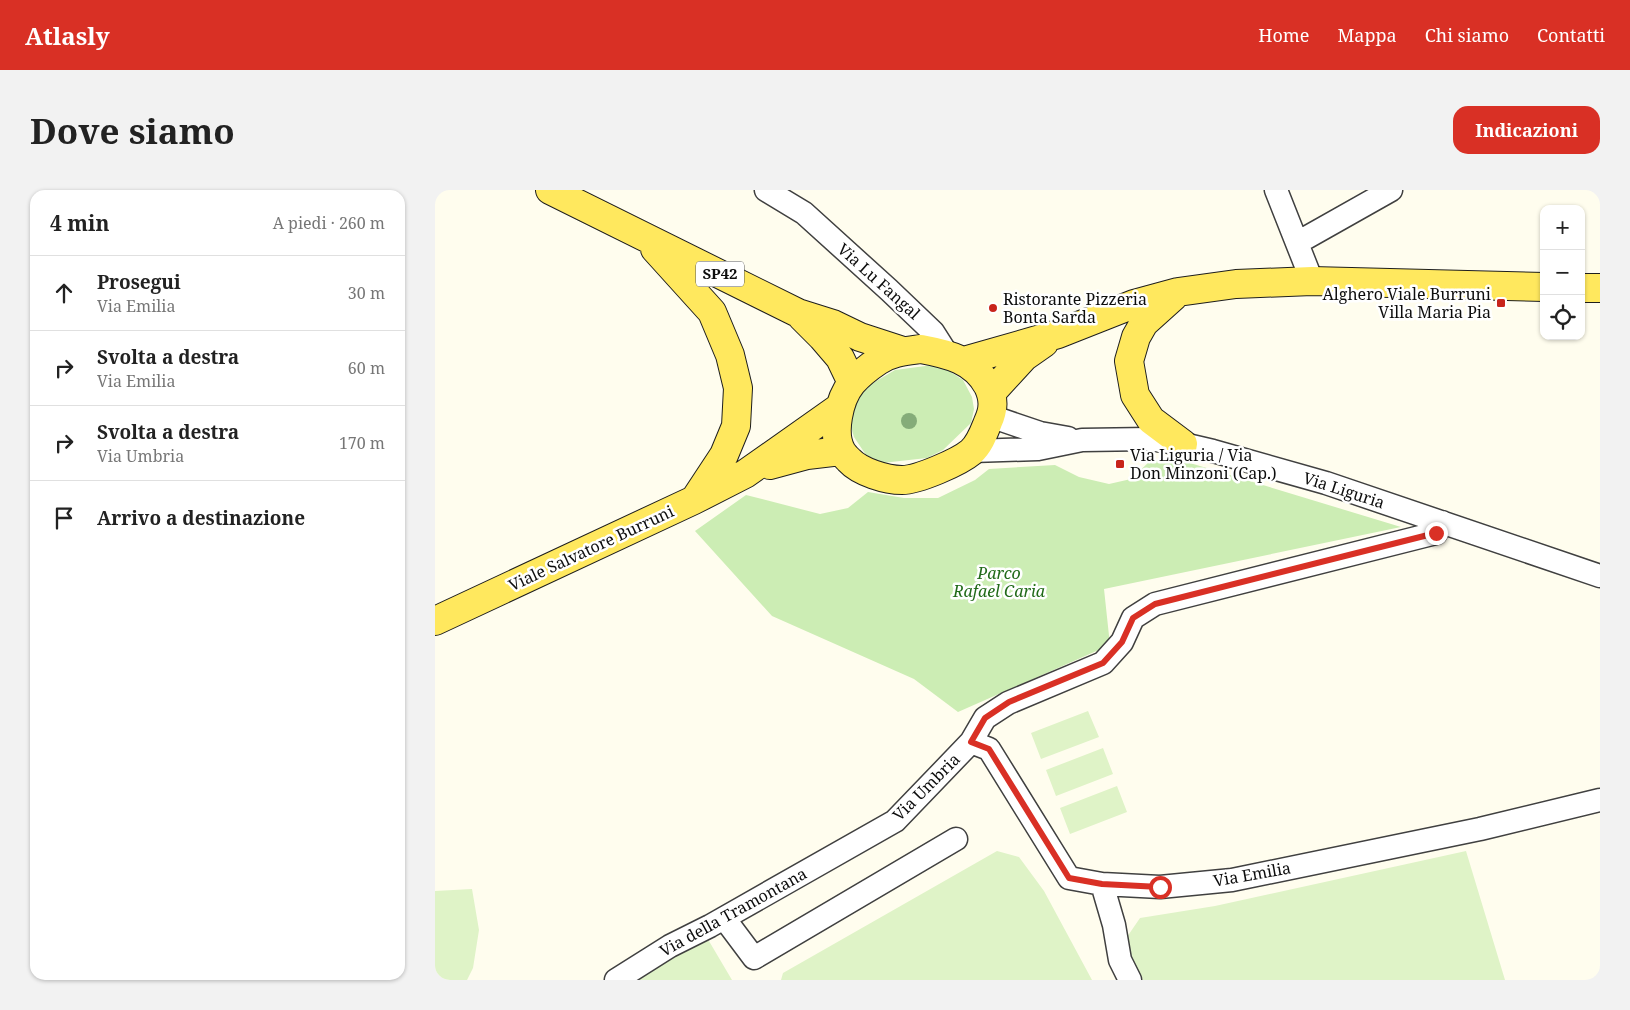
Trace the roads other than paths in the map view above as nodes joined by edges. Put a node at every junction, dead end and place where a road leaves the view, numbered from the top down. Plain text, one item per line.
1 (551, 190) edge
2 (766, 190) edge
3 (1276, 190) edge
4 (1391, 190) edge
5 (643, 236) junction
6 (1297, 243) junction
7 (1312, 281) junction
8 (1540, 287) edge
9 (1585, 288) edge
10 (1600, 288) edge
11 (1178, 292) junction
12 (798, 313) junction
13 (1058, 334) junction
14 (903, 352) junction
15 (955, 358) junction
16 (852, 383) junction
17 (991, 405) junction
18 (840, 408) junction
19 (1082, 440) junction
20 (1183, 444) junction
21 (841, 451) junction
22 (972, 451) junction
23 (745, 474) junction
24 (694, 500) junction
25 (1442, 522) junction
26 (1600, 576) edge
27 (435, 621) edge
28 (971, 742) junction
29 (1600, 800) edge
30 (956, 839) dead end
31 (852, 845) joint
32 (1102, 884) junction
33 (724, 918) junction
34 (616, 980) edge
35 (1130, 980) edge

1 - 5 main road, SP42
2 - 15 street, Via Lu Fangal
3 - 6 street
4 - 6 street
5 - 12 main road, SP42
5 - 24 main road
6 - 7 street
7 - 8 main road
7 - 11 main road
9 - 10 main road
11 - 13 main road
11 - 20 main road
12 - 14 main road, SP42
12 - 16 main road, SP42
13 - 15 main road
13 - 17 main road
14 - 15 main road
14 - 16 main road
15 - 17 main road
16 - 18 main road
17 - 19 street, Via Liguria
17 - 22 main road
18 - 21 main road
18 - 23 main road, Viale Salvatore Burruni
19 - 20 street, Via Liguria
19 - 22 street, Via Liguria
20 - 25 street, Via Liguria
21 - 22 main road
21 - 23 main road, Viale Salvatore Burruni
23 - 24 main road, Viale Salvatore Burruni
24 - 27 main road, Viale Salvatore Burruni
25 - 26 street, Via Liguria
25 - 28 street, Via Umbria
28 - 31 street, Via Umbria
28 - 32 street, Via Emilia
29 - 32 street, Via Emilia
30 - 33 street
31 - 33 street, Via della Tramontana
32 - 35 street
33 - 34 street, Via della Tramontana

